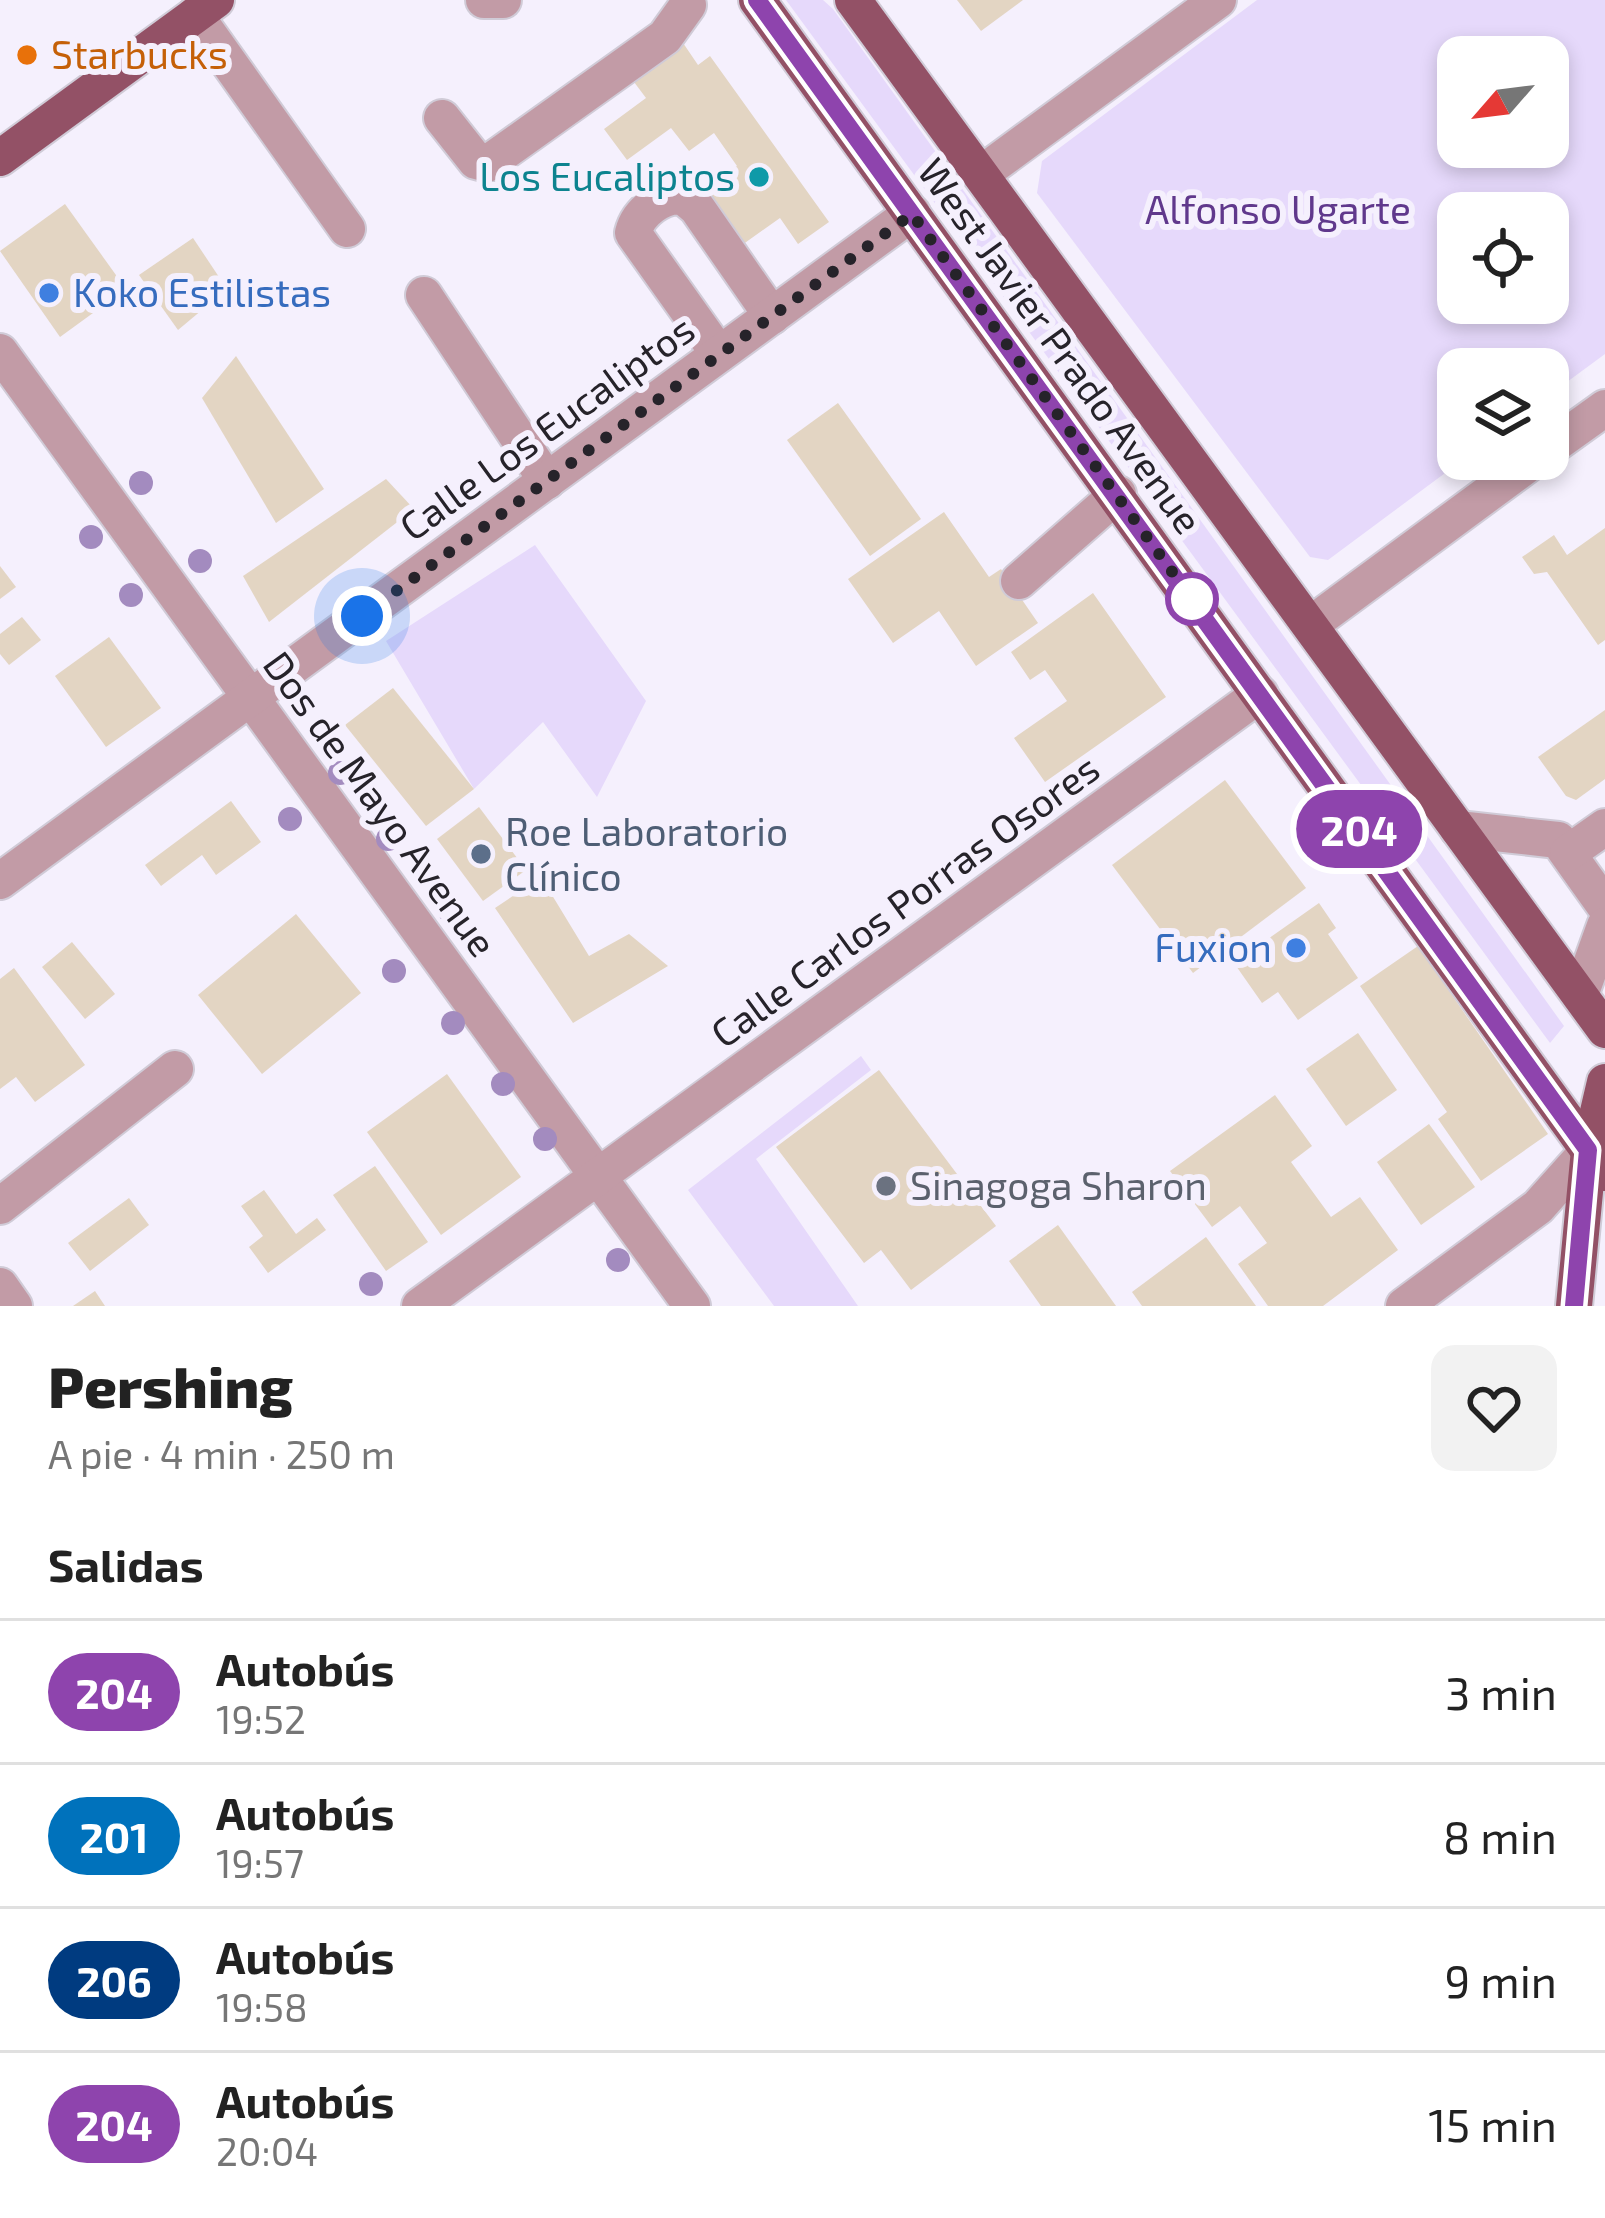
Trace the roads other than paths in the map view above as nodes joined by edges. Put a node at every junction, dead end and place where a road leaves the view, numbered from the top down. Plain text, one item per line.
1 (484, 0) edge
2 (503, 0) edge
3 (757, 0) edge
4 (854, 0) edge
5 (1218, 0) edge
6 (682, 2) edge
7 (206, 8) edge
8 (442, 118) dead end
9 (0, 158) edge
10 (980, 174) junction
11 (912, 214) junction
12 (347, 229) dead end
13 (424, 295) dead end
14 (772, 316) junction
15 (0, 352) edge
16 (719, 354) junction
17 (1605, 408) edge
18 (1569, 434) edge
19 (1507, 480) edge
20 (547, 481) junction
21 (1118, 494) junction
22 (1019, 581) dead end
23 (1310, 625) junction
24 (1261, 694) junction
25 (251, 697) junction
26 (1605, 827) edge
27 (1458, 829) junction
28 (1568, 853) junction
29 (0, 881) edge
30 (1605, 906) edge
31 (1605, 926) edge
32 (1580, 995) junction
33 (1605, 1030) edge
34 (175, 1069) dead end
35 (1605, 1082) edge
36 (1597, 1162) edge
37 (599, 1176) junction
38 (0, 1206) edge
39 (0, 1286) edge
40 (14, 1306) edge
41 (420, 1306) edge
42 (692, 1306) edge
43 (1404, 1306) edge
44 (1574, 1306) edge

1 - 2 street
3 - 11 main road, West Javier Prado Avenue
4 - 10 main road, West Javier Prado Avenue
5 - 10 street
6 - 8 street
7 - 9 main road
7 - 12 street
10 - 23 main road, West Javier Prado Avenue
11 - 14 street, Calle Los Eucaliptos
11 - 21 main road, West Javier Prado Avenue
13 - 20 street
14 - 16 street, Calle Los Eucaliptos
14 - 16 street
15 - 25 street, Dos de Mayo Avenue
16 - 20 street, Calle Los Eucaliptos
17 - 18 street
19 - 23 street
20 - 25 street, Calle Los Eucaliptos
21 - 22 street
21 - 24 main road, West Javier Prado Avenue
23 - 27 main road, West Javier Prado Avenue
24 - 36 main road, West Javier Prado Avenue
24 - 37 street, Calle Carlos Porras Osores
25 - 29 street, Calle Los Eucaliptos
25 - 37 street, Dos de Mayo Avenue
26 - 28 street
27 - 28 street
27 - 32 main road, West Javier Prado Avenue
28 - 30 street
31 - 32 street
32 - 33 main road, West Javier Prado Avenue
34 - 38 street
35 - 36 main road
36 - 43 street
36 - 44 main road
37 - 41 street, Calle Carlos Porras Osores
37 - 42 street, Dos de Mayo Avenue
39 - 40 street

